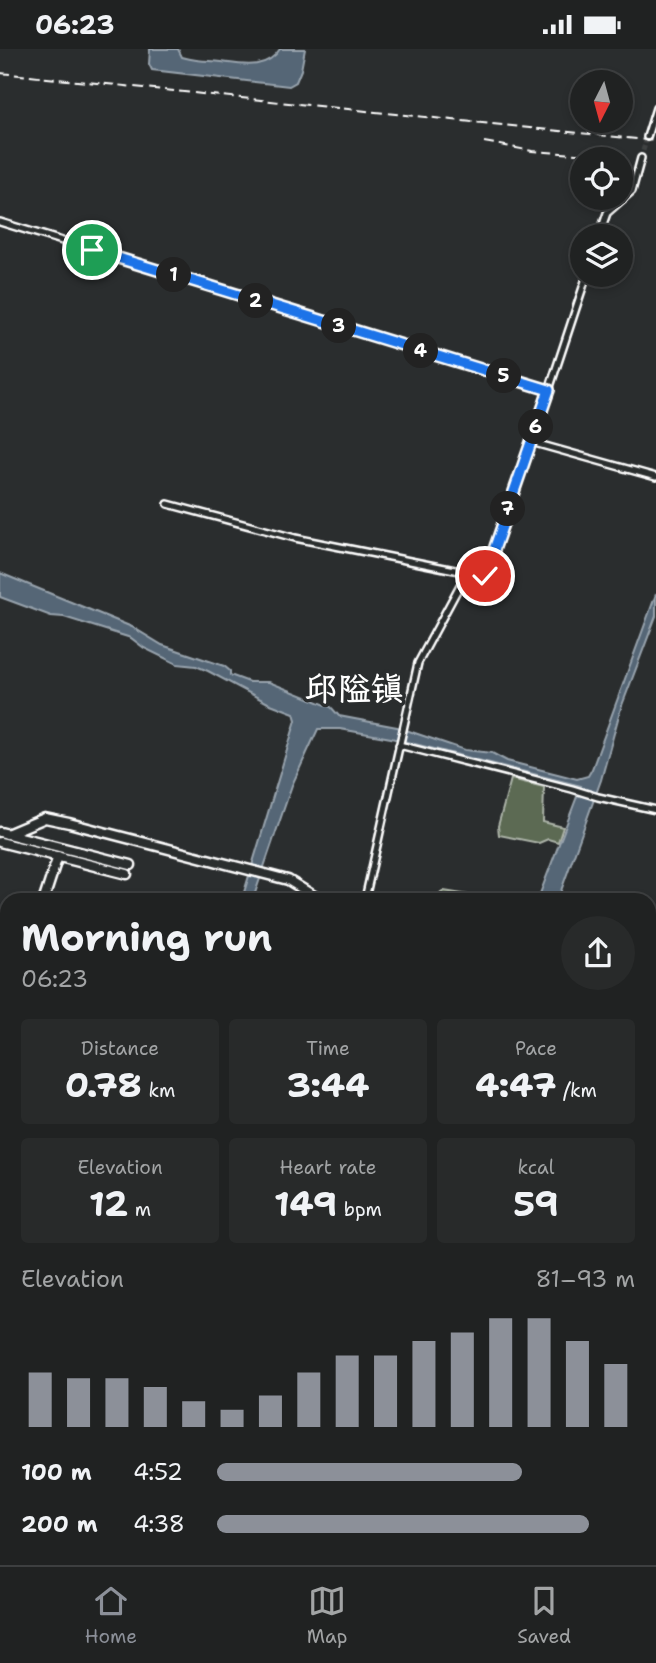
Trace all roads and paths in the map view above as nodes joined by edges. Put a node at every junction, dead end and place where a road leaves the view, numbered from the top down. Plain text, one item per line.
1 (656, 108) edge
2 (648, 137) tunnel mouth
3 (641, 158) tunnel mouth
4 (0, 222) edge
5 (603, 224) edge
6 (583, 287) edge
7 (549, 390) junction
8 (531, 442) junction
9 (656, 477) edge
10 (168, 504) dead end
11 (467, 572) junction
12 (399, 745) junction
13 (656, 810) edge
14 (3, 833) edge
15 (0, 842) edge
16 (58, 856) junction
17 (131, 865) dead end
18 (127, 874) dead end
19 (46, 893) edge
20 (309, 893) edge
21 (366, 893) edge

1 - 2 street
3 - 5 street
4 - 7 street
6 - 7 street
7 - 8 street
8 - 9 street
8 - 11 street
10 - 11 street
11 - 12 street
12 - 13 street
12 - 21 street
14 - 17 street
14 - 20 street
15 - 16 street
16 - 18 street
16 - 19 street

